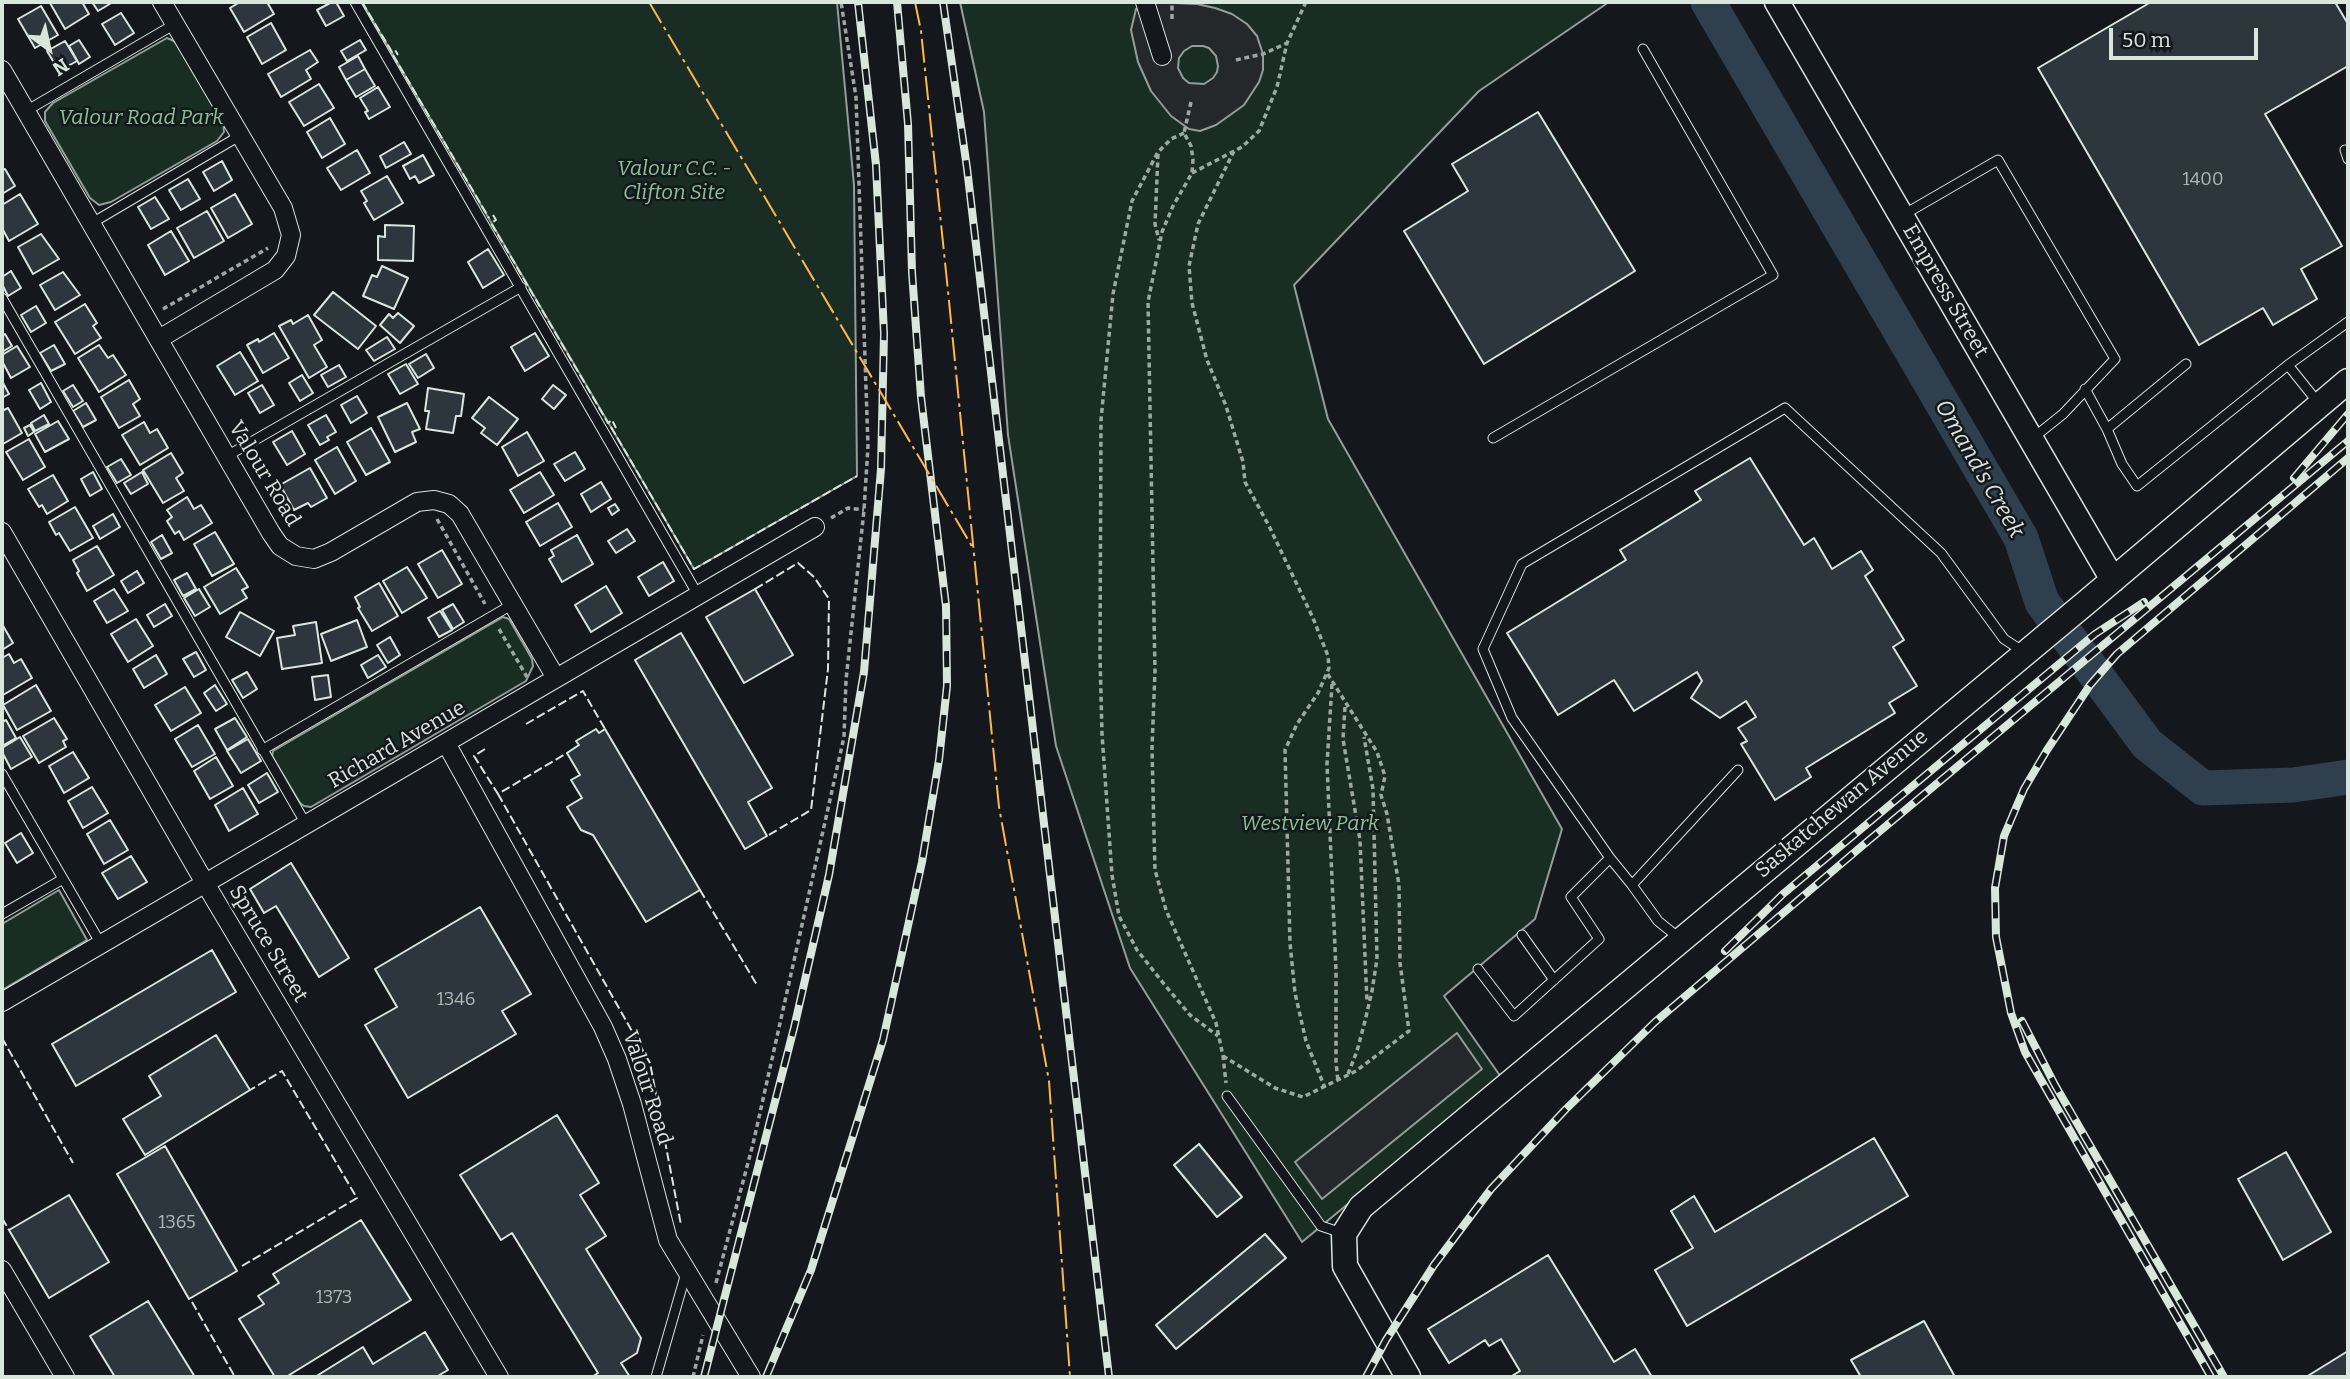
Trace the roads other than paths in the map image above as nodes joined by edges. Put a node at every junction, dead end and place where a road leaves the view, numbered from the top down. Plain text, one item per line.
1 (162, 2) edge
2 (355, 2) edge
3 (1146, 2) edge
4 (1777, 2) edge
5 (175, 24) junction
6 (1643, 49) dead end
7 (1162, 56) dead end
8 (2, 70) edge
9 (26, 111) junction
10 (241, 135) junction
11 (2348, 149) edge
12 (2348, 159) edge
13 (1901, 216) junction
14 (92, 223) junction
15 (521, 287) junction
16 (2, 298) edge
17 (2348, 321) edge
18 (159, 339) junction
19 (2186, 364) dead end
20 (2288, 365) junction
21 (2348, 381) edge
22 (2085, 389) junction
23 (2320, 405) junction
24 (2107, 429) junction
25 (1493, 438) dead end
26 (2031, 439) junction
27 (227, 456) junction
28 (815, 527) road end
29 (2, 532) edge
30 (2113, 580) junction
31 (698, 595) junction
32 (513, 604) junction
33 (2024, 653) junction
34 (556, 678) junction
35 (446, 743) junction
36 (262, 750) junction
37 (1738, 770) dead end
38 (2, 774) edge
39 (306, 824) junction
40 (1610, 858) junction
41 (63, 879) junction
42 (205, 883) junction
43 (1632, 885) junction
44 (2, 914) edge
45 (1522, 935) dead end
46 (1680, 939) junction
47 (101, 944) junction
48 (1478, 970) dead end
49 (1554, 980) junction
50 (2, 1002) edge
51 (1227, 1096) road end
52 (1344, 1234) junction
53 (2, 1270) edge
54 (686, 1272) junction
55 (65, 1377) edge
56 (499, 1377) edge
57 (656, 1377) edge
58 (751, 1377) edge
59 (1408, 1377) edge

1 - 5 street
2 - 15 lane
3 - 7 street
4 - 13 street, Empress Street
5 - 9 lane
5 - 10 street
6 - 25 lane
8 - 9 street, Valour Road
9 - 14 street, Valour Road
10 - 14 lane
10 - 18 street
11 - 12 lane
13 - 22 lane
13 - 26 street, Empress Street
14 - 18 street, Valour Road
15 - 27 lane
15 - 31 lane
16 - 36 lane
17 - 20 lane
18 - 27 street, Valour Road
19 - 24 lane
20 - 23 lane
20 - 24 lane
21 - 23 street, Saskatchewan Avenue
22 - 24 lane
22 - 26 lane
23 - 30 street, Saskatchewan Avenue
26 - 30 street, Empress Street
27 - 32 street, Valour Road
28 - 31 street, Richard Avenue
29 - 42 street, Spruce Street
30 - 33 street, Saskatchewan Avenue
31 - 34 street, Richard Avenue
32 - 34 street
32 - 36 lane
33 - 40 lane
33 - 46 street, Saskatchewan Avenue
34 - 35 street, Richard Avenue
35 - 39 street, Richard Avenue
35 - 54 street, Valour Road
36 - 39 lane
37 - 43 lane
38 - 41 lane
39 - 42 street, Richard Avenue
40 - 43 lane
40 - 49 lane
41 - 44 lane
41 - 47 lane
42 - 47 street, Richard Avenue
42 - 56 street, Spruce Street
43 - 46 lane
45 - 49 lane
46 - 52 street, Saskatchewan Avenue
47 - 50 street, Richard Avenue
48 - 49 lane
51 - 52 lane
52 - 59 street
53 - 55 street
54 - 57 lane
54 - 58 street, Valour Road

